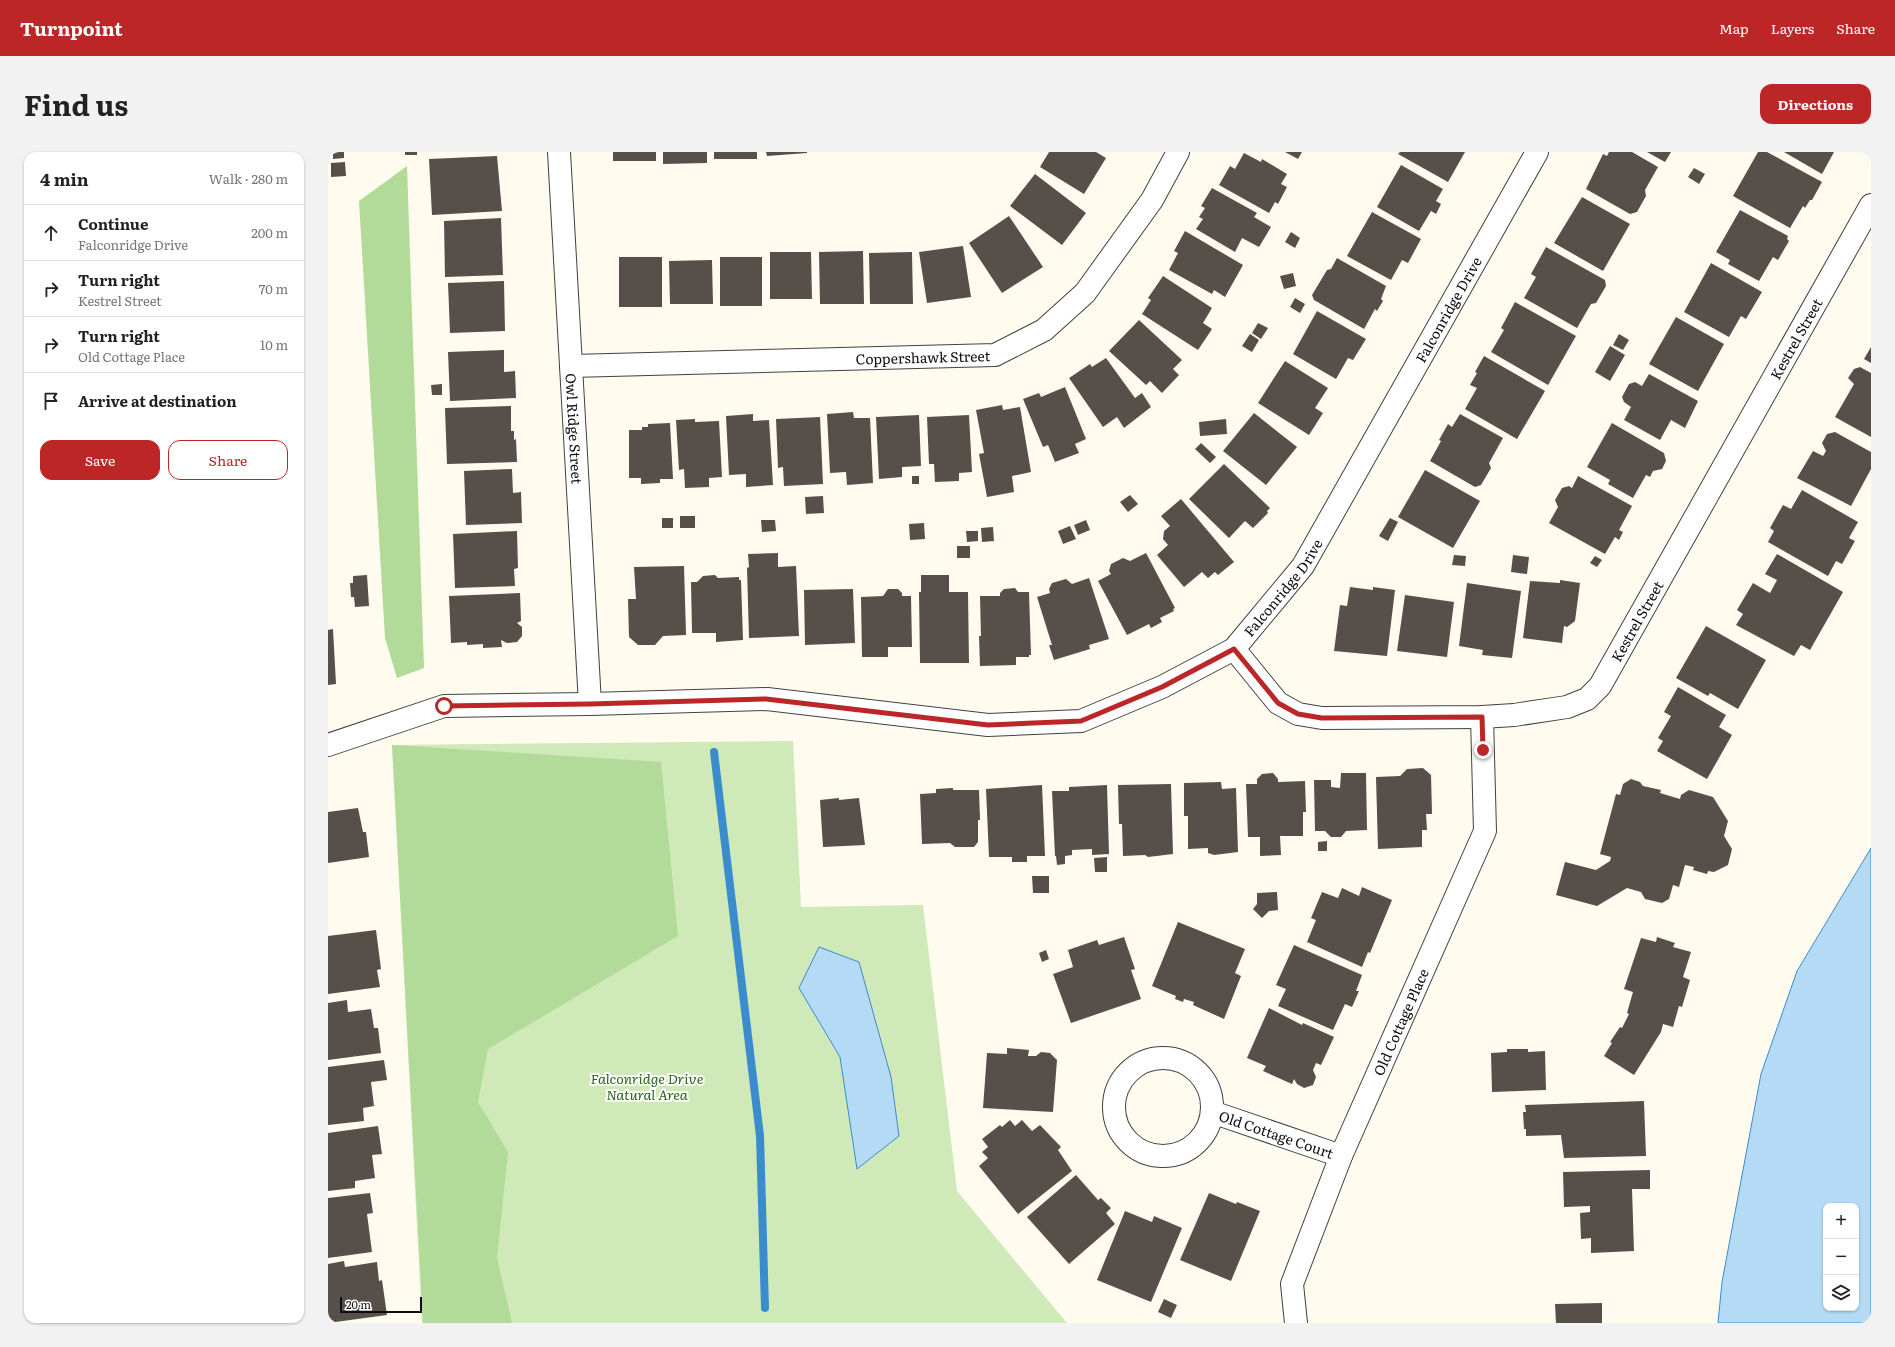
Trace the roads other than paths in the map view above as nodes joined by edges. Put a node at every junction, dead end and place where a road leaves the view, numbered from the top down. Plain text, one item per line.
1 (559, 152) edge
2 (1178, 152) edge
3 (1537, 152) edge
4 (1871, 205) edge
5 (571, 366) junction
6 (1234, 649) junction
7 (590, 704) junction
8 (1482, 717) junction
9 (328, 745) edge
10 (1212, 1112) junction
11 (1341, 1156) junction
12 (1296, 1323) edge

1 - 5 street, Owl Ridge Street
2 - 5 street, Coppershawk Street
3 - 6 street, Falconridge Drive
4 - 8 street, Kestrel Street
5 - 7 street, Owl Ridge Street
6 - 7 street, Falconridge Drive
6 - 8 street, Kestrel Street
7 - 9 street, Falconridge Drive
8 - 11 street, Old Cottage Place
10 - 10 street, Old Cottage Court
10 - 11 street, Old Cottage Court
11 - 12 street, Old Cottage Place

